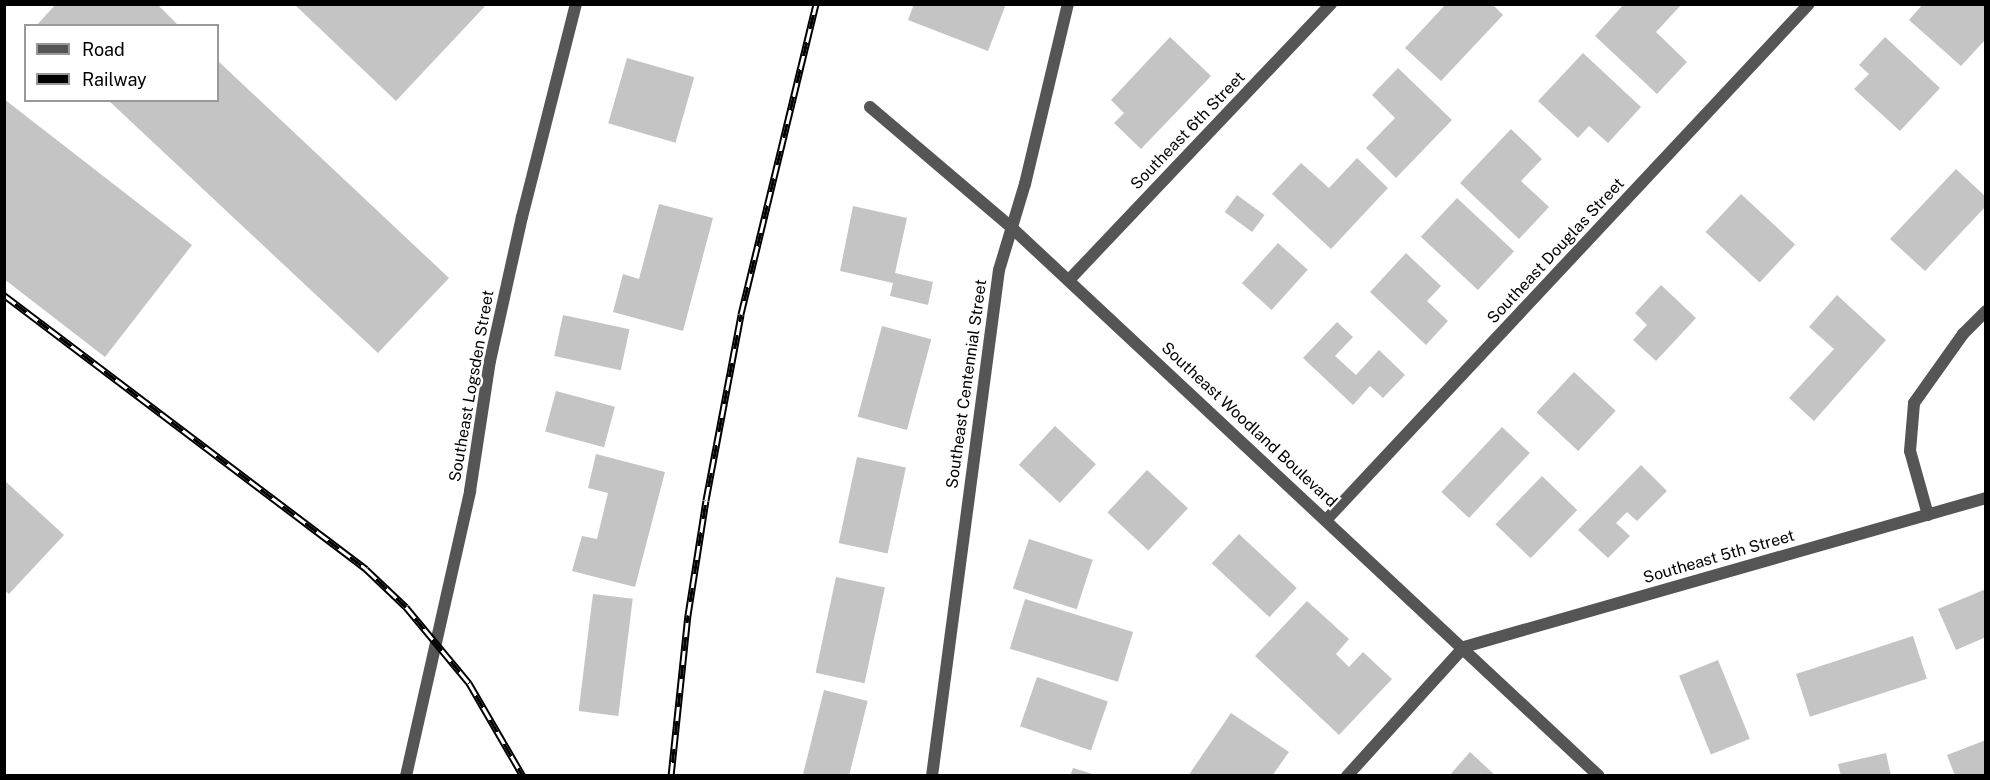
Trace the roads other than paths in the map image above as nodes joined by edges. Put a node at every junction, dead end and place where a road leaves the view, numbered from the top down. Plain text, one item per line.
1 (576, 4) edge
2 (1068, 4) edge
3 (1331, 4) edge
4 (1809, 4) edge
5 (870, 107) dead end
6 (1011, 227) junction
7 (1069, 280) junction
8 (1986, 311) edge
9 (1986, 498) edge
10 (1928, 515) junction
11 (1327, 519) junction
12 (1464, 647) junction
13 (406, 776) edge
14 (932, 776) edge
15 (1347, 776) edge
16 (1599, 776) edge

1 - 13 street, Southeast Logsden Street
2 - 6 street, Southeast Centennial Street
3 - 7 street, Southeast 6th Street
4 - 11 street, Southeast Douglas Street
5 - 6 street, Southeast Woodland Boulevard
6 - 7 street, Southeast Woodland Boulevard
6 - 14 street, Southeast Centennial Street
7 - 11 street, Southeast Woodland Boulevard
8 - 10 street
9 - 10 street, Southeast 5th Street
10 - 12 street, Southeast 5th Street
11 - 12 street, Southeast Woodland Boulevard
12 - 15 street
12 - 16 street, Southeast Woodland Boulevard

